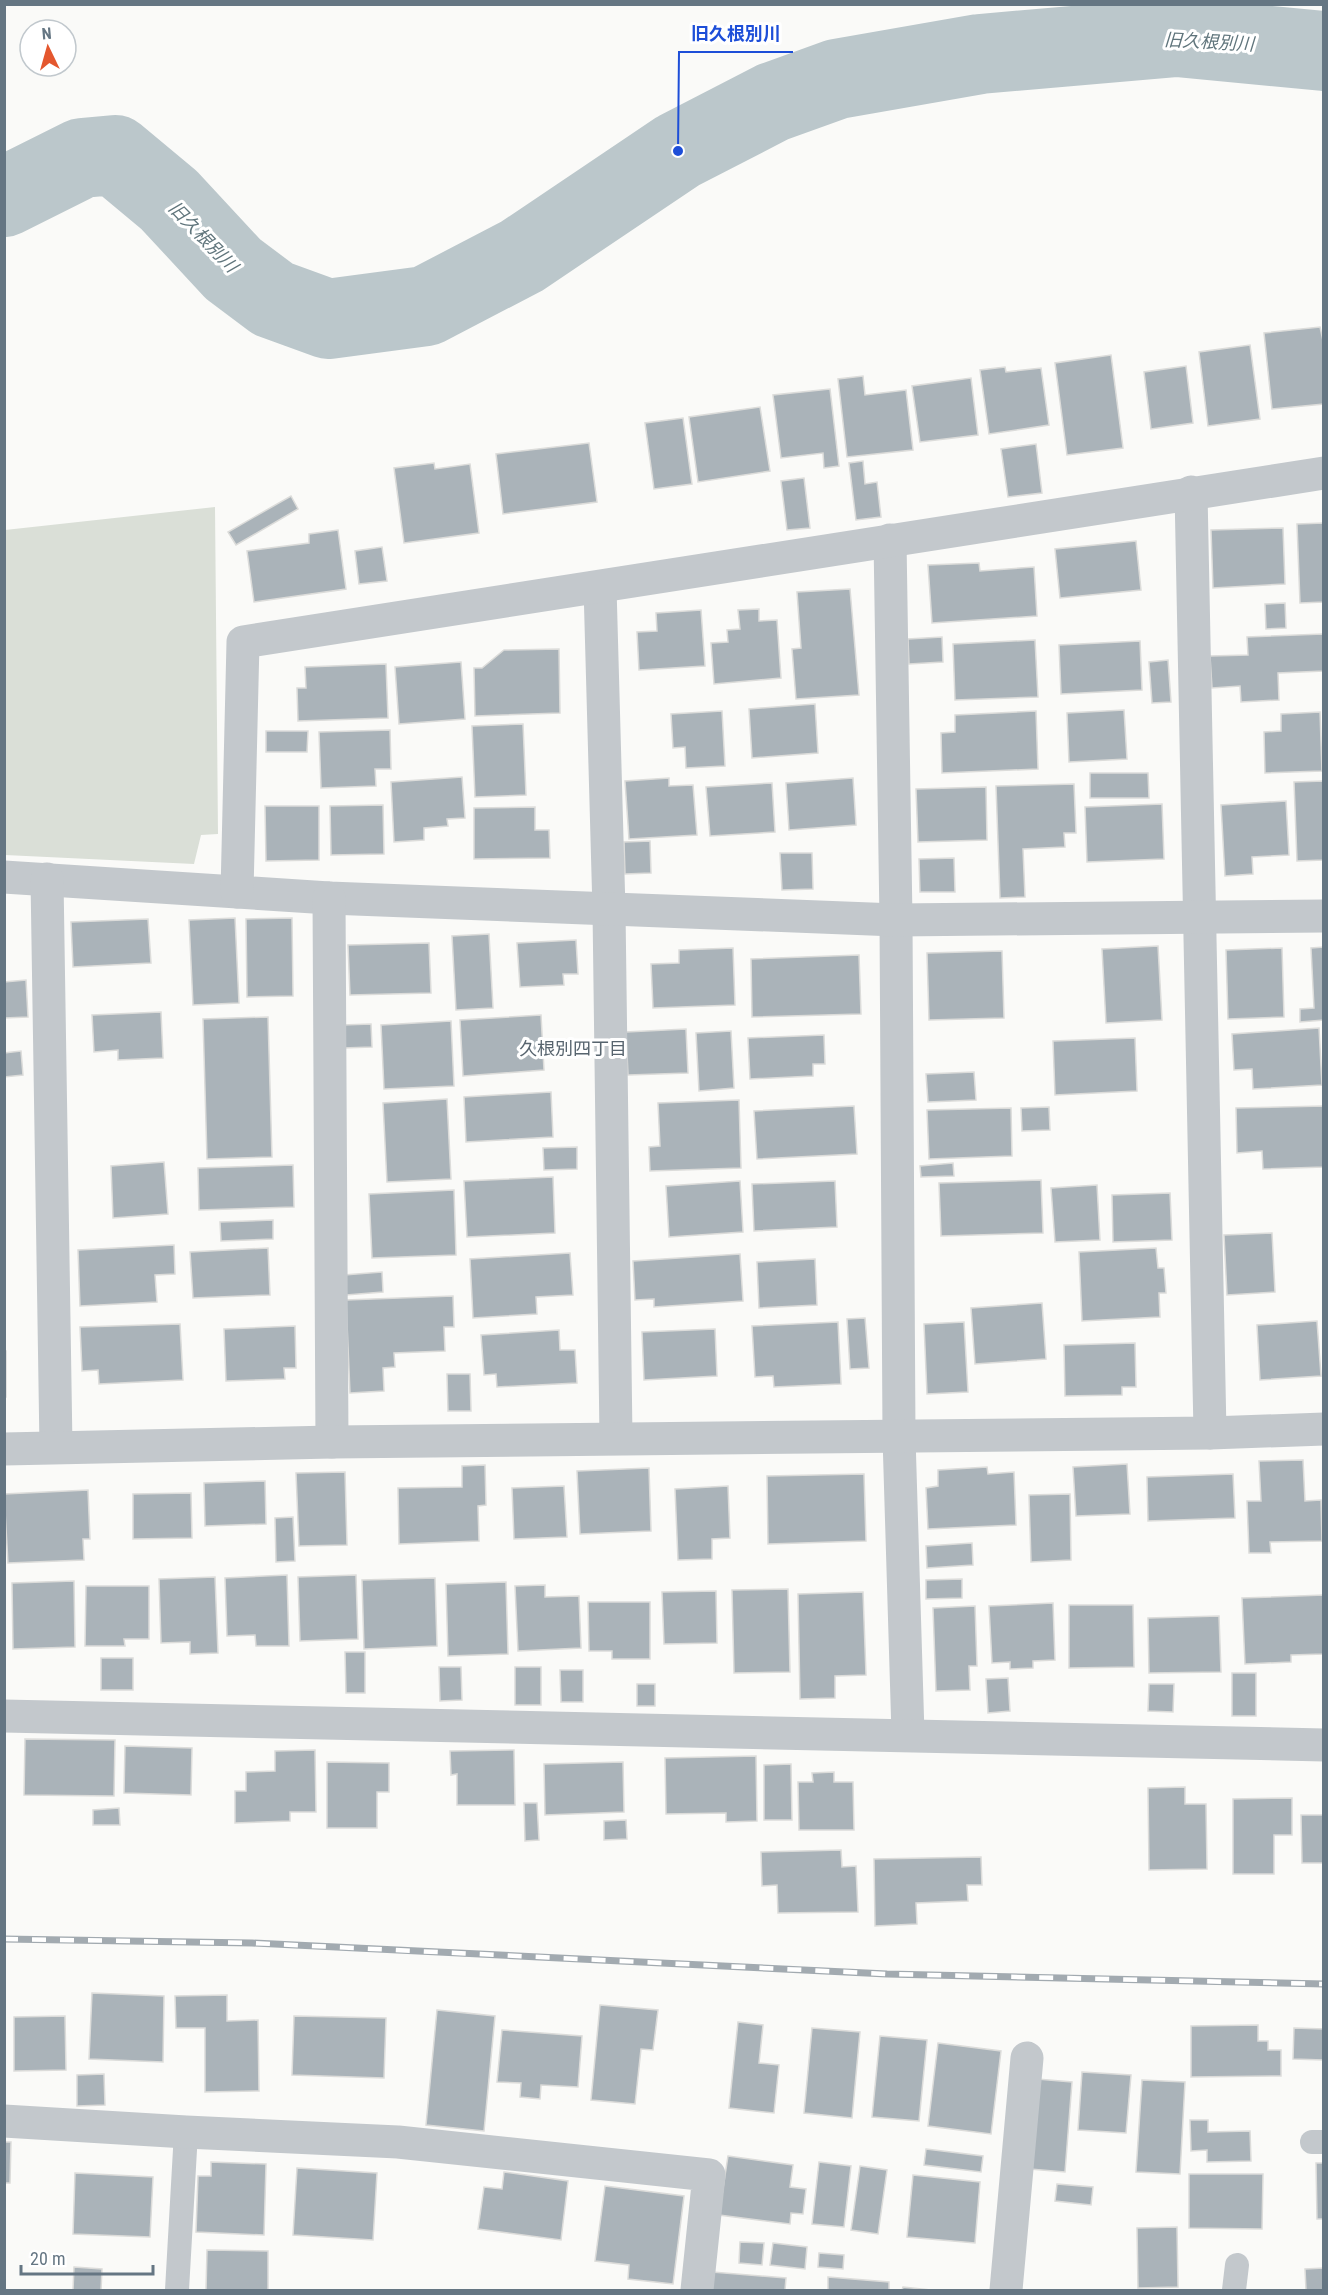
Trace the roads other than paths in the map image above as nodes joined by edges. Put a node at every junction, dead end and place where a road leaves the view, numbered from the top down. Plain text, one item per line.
1 (1323, 473) edge
2 (1191, 492) junction
3 (890, 540) junction
4 (600, 587) junction
5 (4, 877) edge
6 (48, 879) junction
7 (237, 892) junction
8 (330, 898) junction
9 (609, 910) junction
10 (1323, 916) edge
11 (1200, 918) junction
12 (896, 920) junction
13 (1323, 1429) edge
14 (1209, 1433) junction
15 (899, 1437) junction
16 (616, 1438) junction
17 (332, 1442) junction
18 (56, 1447) junction
19 (4, 1449) edge
20 (4, 1716) edge
21 (908, 1734) junction
22 (1323, 1745) edge
23 (1027, 2058) dead end
24 (4, 2121) edge
25 (186, 2133) junction
26 (1237, 2265) dead end
27 (177, 2290) edge
28 (697, 2290) edge
29 (1006, 2290) edge
30 (1234, 2290) edge

1 - 2 street
2 - 3 street
2 - 11 street
3 - 4 street
3 - 12 street
4 - 7 street
4 - 9 street
5 - 6 street
6 - 7 street
6 - 18 street
7 - 8 street
8 - 9 street
8 - 17 street
9 - 12 street
9 - 16 street
10 - 11 street
11 - 12 street
11 - 14 street
12 - 15 street
13 - 14 street
14 - 15 street
15 - 16 street
15 - 21 street
16 - 17 street
17 - 18 street
18 - 19 street
20 - 21 street
21 - 22 street
23 - 29 street
24 - 25 street
25 - 27 lane
25 - 28 street
26 - 30 lane

